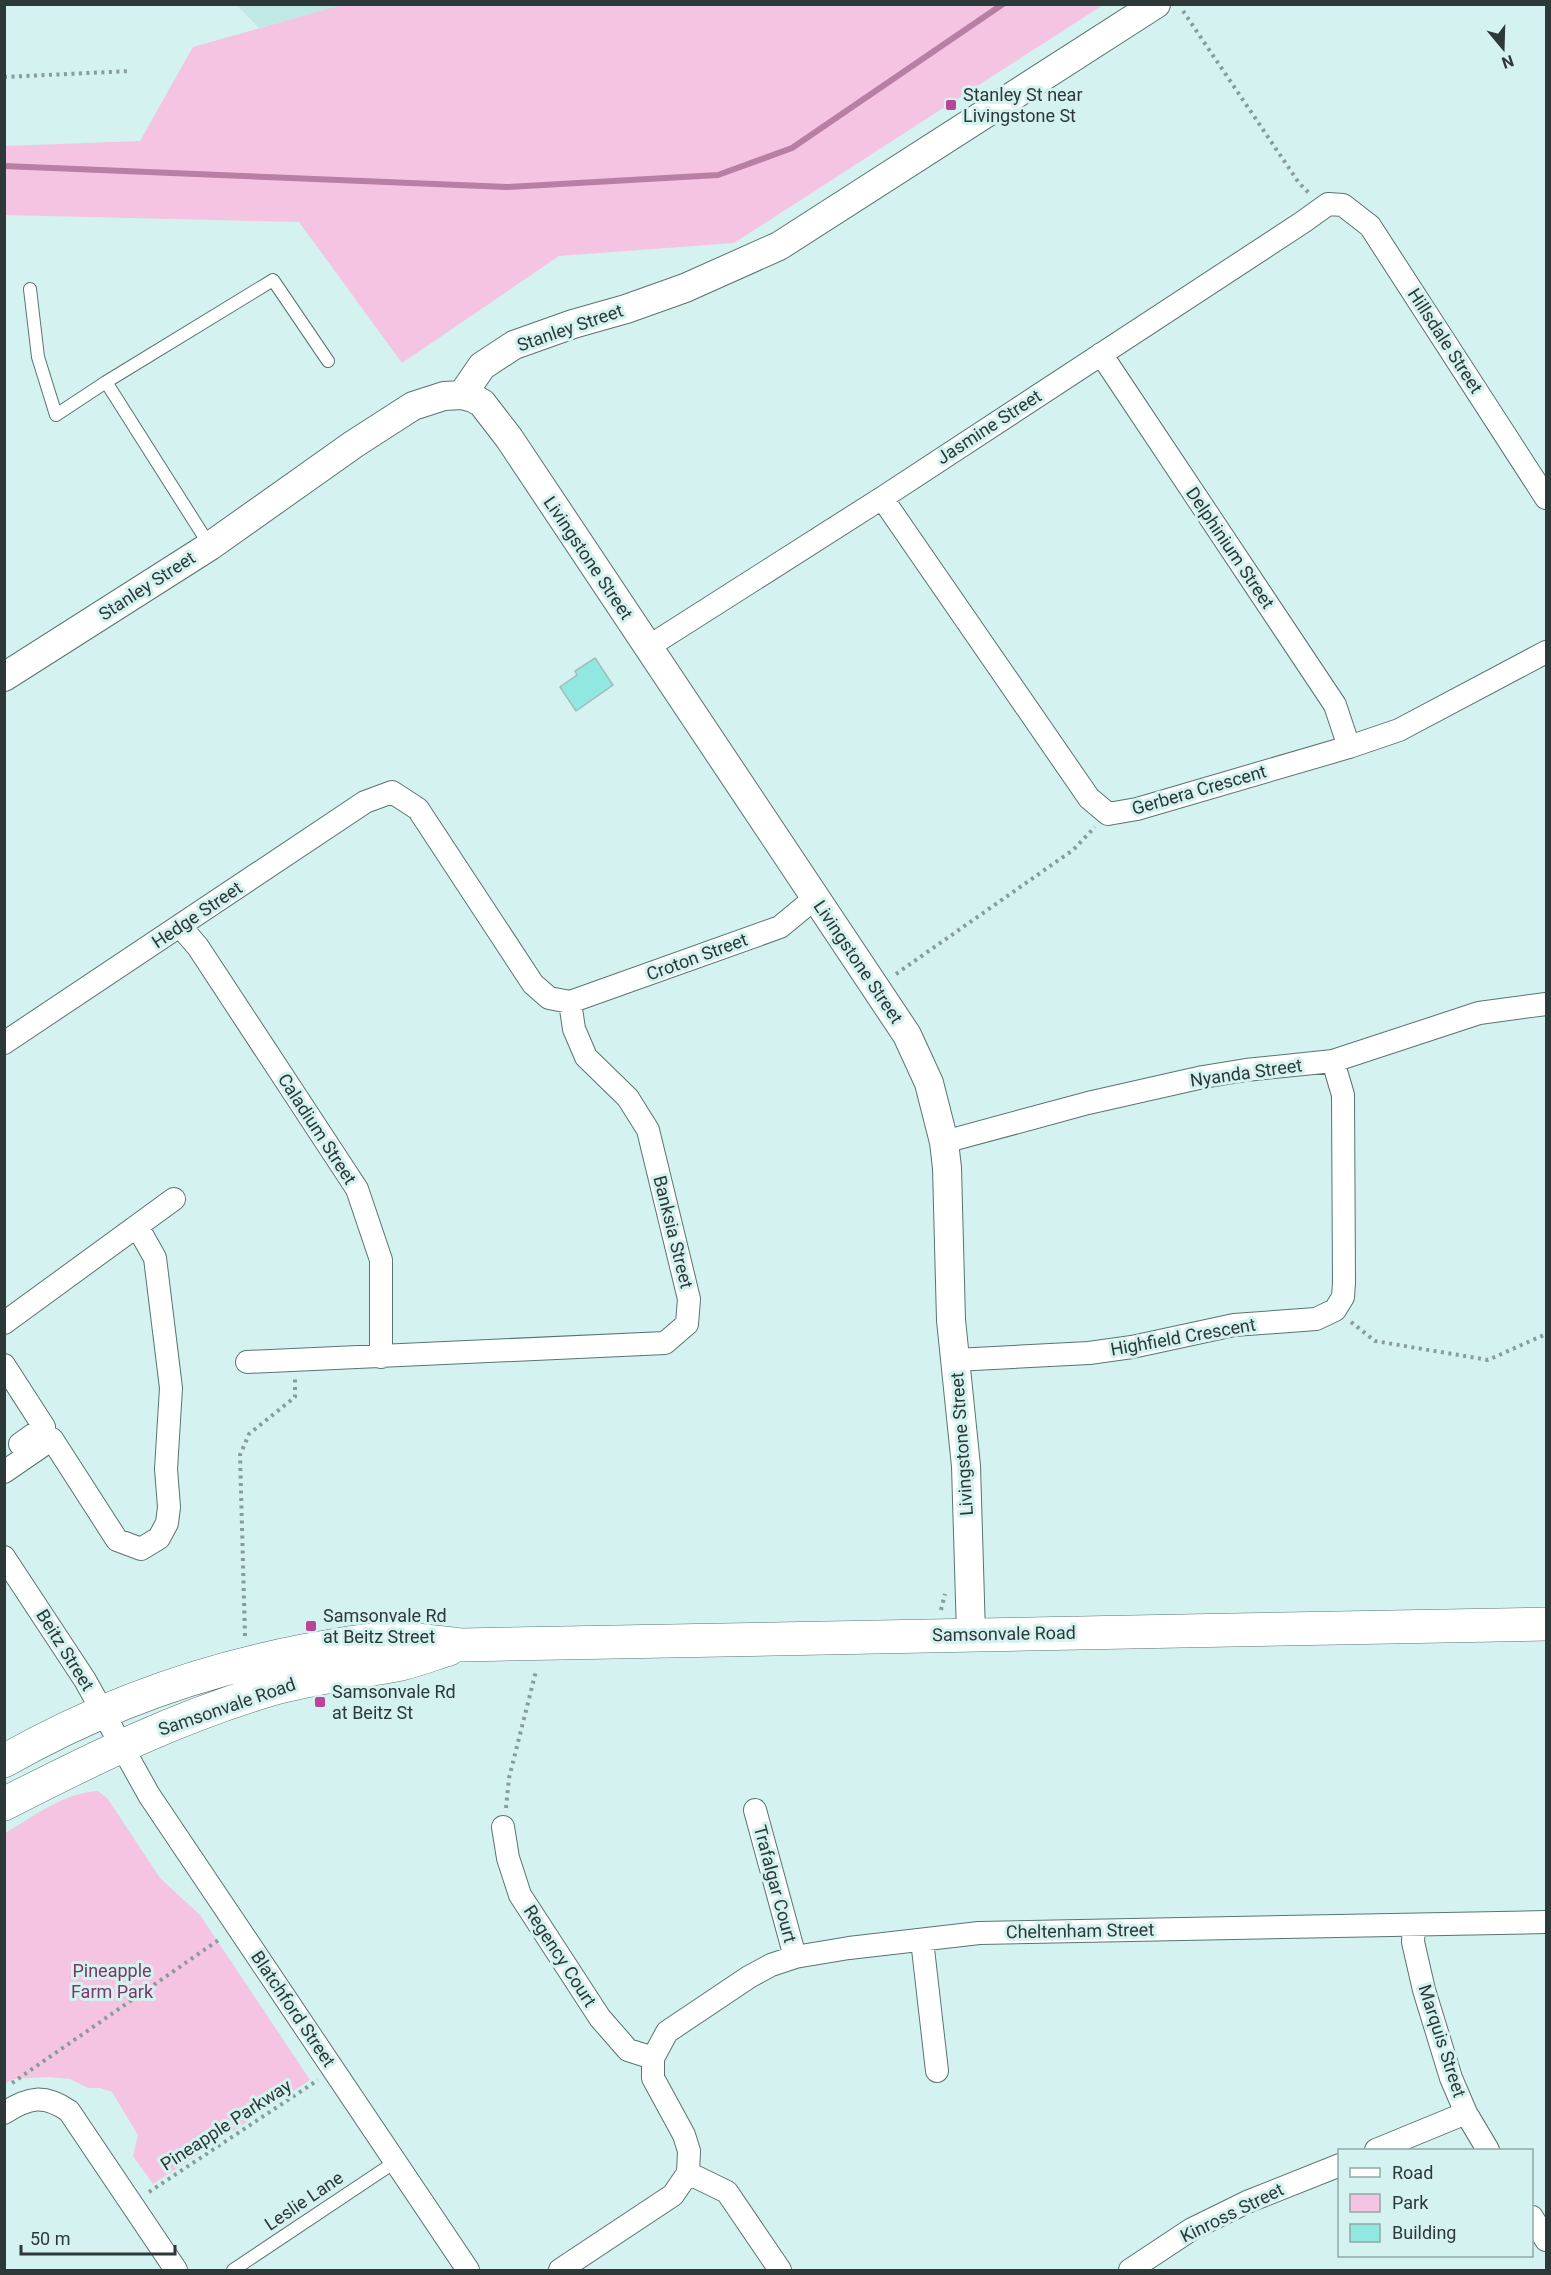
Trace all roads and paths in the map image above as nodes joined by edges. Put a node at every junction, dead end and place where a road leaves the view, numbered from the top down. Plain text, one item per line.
1 (1170, 8) edge
2 (131, 71) dead end
3 (4, 77) edge
4 (1319, 199) junction
5 (30, 289) dead end
6 (1101, 354) junction
7 (327, 361) dead end
8 (106, 382) junction
9 (462, 395) junction
10 (882, 498) junction
11 (1546, 498) edge
12 (210, 546) junction
13 (648, 647) junction
14 (1546, 652) edge
15 (4, 677) edge
16 (1349, 747) junction
17 (1108, 814) junction
18 (815, 898) junction
19 (180, 926) junction
20 (896, 974) dead end
21 (570, 1002) junction
22 (1546, 1004) edge
23 (4, 1043) edge
24 (1333, 1061) junction
25 (944, 1142) junction
26 (174, 1199) dead end
27 (137, 1226) junction
28 (1335, 1310) junction
29 (4, 1323) edge
30 (1546, 1334) edge
31 (381, 1357) junction
32 (295, 1360) junction
33 (955, 1360) junction
34 (247, 1362) dead end
35 (4, 1365) edge
36 (4, 1455) edge
37 (4, 1472) edge
38 (4, 1557) edge
39 (1546, 1624) edge
40 (971, 1634) junction
41 (245, 1636) dead end
42 (462, 1645) junction
43 (536, 1671) dead end
44 (103, 1711) junction
45 (121, 1746) junction
46 (4, 1761) edge
47 (4, 1804) edge
48 (755, 1810) dead end
49 (503, 1827) joint
50 (1546, 1922) edge
51 (1414, 1926) junction
52 (222, 1938) dead end
53 (922, 1940) junction
54 (795, 1957) junction
55 (653, 2058) junction
56 (937, 2071) dead end
57 (319, 2080) dead end
58 (11, 2083) dead end
59 (1466, 2113) junction
60 (4, 2114) edge
61 (1381, 2149) edge
62 (1487, 2149) edge
63 (395, 2162) junction
64 (1338, 2166) edge
65 (688, 2173) junction
66 (149, 2192) dead end
67 (1533, 2219) edge
68 (1546, 2240) edge
69 (176, 2271) edge
70 (233, 2271) edge
71 (468, 2271) edge
72 (560, 2271) edge
73 (780, 2271) edge
74 (1130, 2271) edge

1 - 4 path
1 - 9 street, Stanley Street
2 - 3 path
4 - 6 street, Jasmine Street
4 - 11 street, Hillsdale Street
5 - 8 lane
6 - 10 street, Jasmine Street
6 - 16 street, Delphinium Street
7 - 8 lane
8 - 12 lane
9 - 12 street, Stanley Street
9 - 13 street, Livingstone Street
10 - 13 street, Jasmine Street
10 - 17 street, Gerbera Crescent
12 - 15 street, Stanley Street
13 - 18 street, Livingstone Street
14 - 16 street, Gerbera Crescent
16 - 17 street, Gerbera Crescent
17 - 20 path
18 - 21 street, Croton Street
18 - 25 street, Livingstone Street
19 - 21 street, Hedge Street
19 - 23 street, Hedge Street
19 - 31 street, Caladium Street
21 - 31 street, Banksia Street
22 - 24 street, Nyanda Street
24 - 25 street, Nyanda Street
24 - 28 street
25 - 33 street, Livingstone Street
26 - 27 street
27 - 29 street
27 - 37 street
28 - 30 path
28 - 33 street, Highfield Crescent
31 - 32 street, Banksia Street
32 - 34 street, Banksia Street
32 - 41 path
33 - 40 street, Livingstone Street
35 - 36 street
38 - 44 street, Beitz Street
39 - 40 main road, Samsonvale Road
40 - 42 main road, Samsonvale Road
42 - 44 main road, Samsonvale Road
42 - 45 main road, Samsonvale Road
43 - 49 path
44 - 45 street, Beitz Street
44 - 46 main road, Samsonvale Road
45 - 47 main road, Samsonvale Road
45 - 63 street, Blatchford Street
48 - 54 street, Trafalgar Court
49 - 55 street, Regency Court
50 - 51 street, Cheltenham Street
51 - 53 street, Cheltenham Street
51 - 59 street, Marquis Street
52 - 58 path
53 - 54 street, Cheltenham Street
53 - 56 street
54 - 55 street, Cheltenham Street
55 - 65 street
57 - 66 path, Pineapple Parkway
59 - 61 street
59 - 62 street, Marquis Street
60 - 69 street
63 - 70 lane, Leslie Lane
63 - 71 street, Blatchford Street
64 - 74 street, Kinross Street
65 - 72 street
65 - 73 street
67 - 68 street

